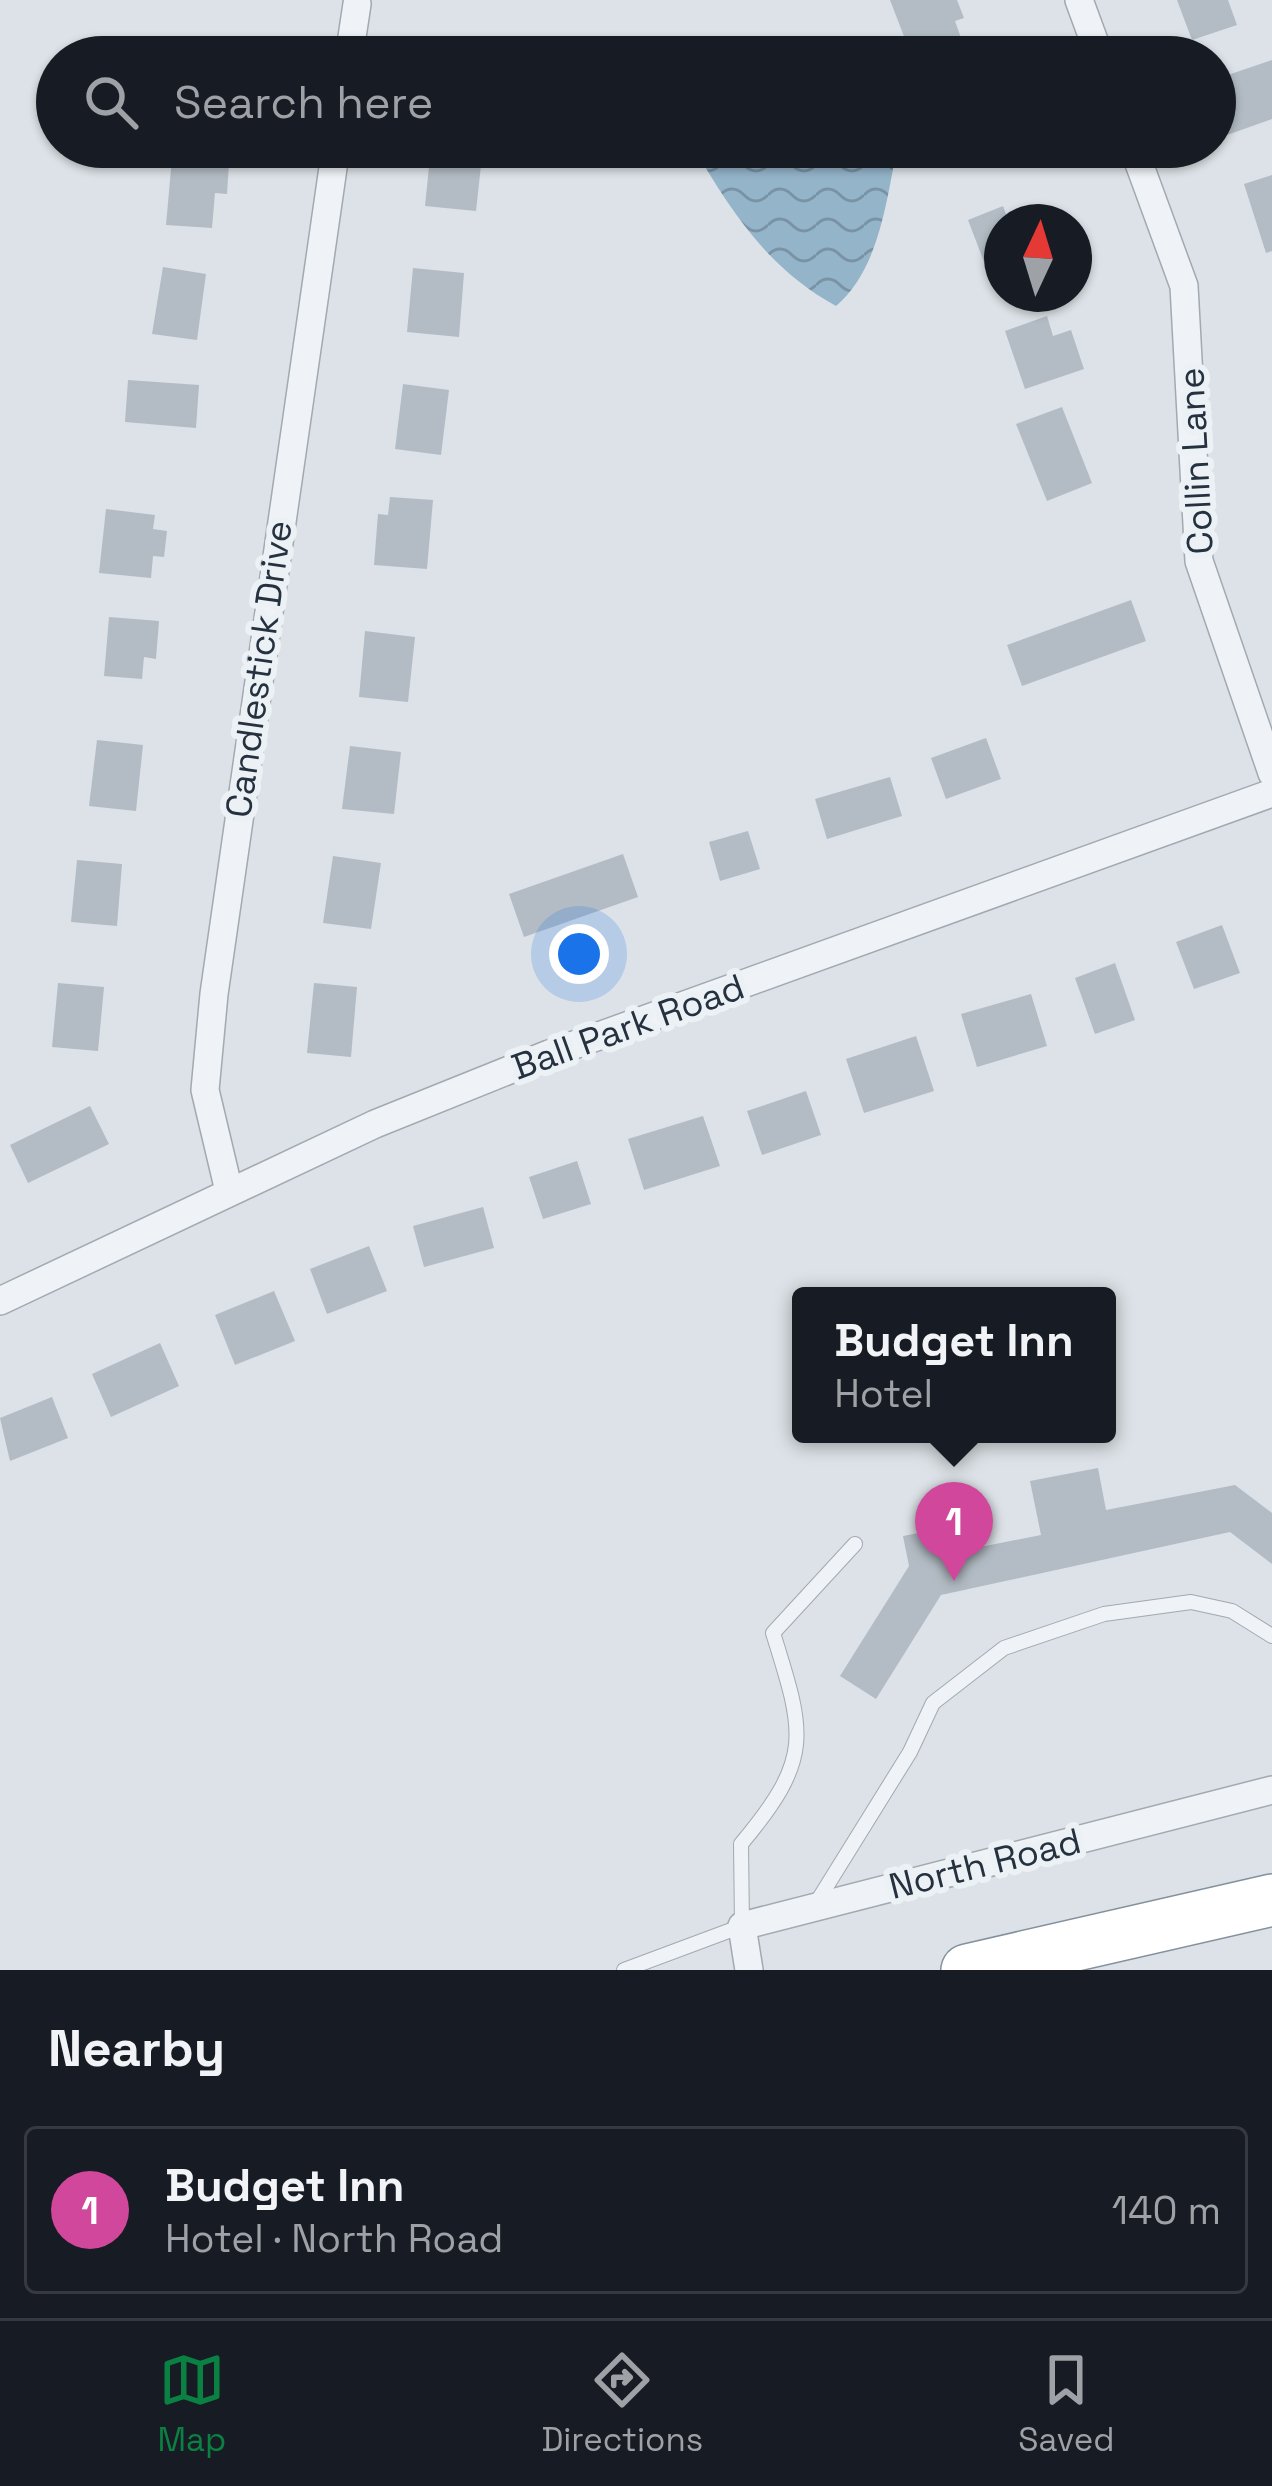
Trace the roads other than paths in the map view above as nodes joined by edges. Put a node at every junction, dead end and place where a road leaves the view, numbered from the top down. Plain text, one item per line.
1 (1079, 0) edge
2 (357, 4) dead end
3 (353, 36) edge
4 (1092, 36) edge
5 (333, 168) edge
6 (1141, 168) edge
7 (1272, 773) edge
8 (1272, 793) edge
9 (229, 1191) junction
10 (0, 1301) edge
11 (855, 1544) dead end
12 (1272, 1636) edge
13 (1272, 1790) edge
14 (1272, 1900) edge
15 (813, 1908) junction
16 (742, 1926) junction
17 (623, 1970) edge
18 (749, 1970) edge
19 (967, 1970) edge

1 - 4 street
2 - 3 street
5 - 9 street, Candlestick Drive
6 - 7 street, Collin Lane
8 - 9 street, Ball Park Road
9 - 10 street, Ball Park Road
11 - 16 lane
12 - 15 lane
13 - 15 street, North Road
14 - 19 highway
15 - 16 street, North Road
16 - 17 lane
16 - 18 street

